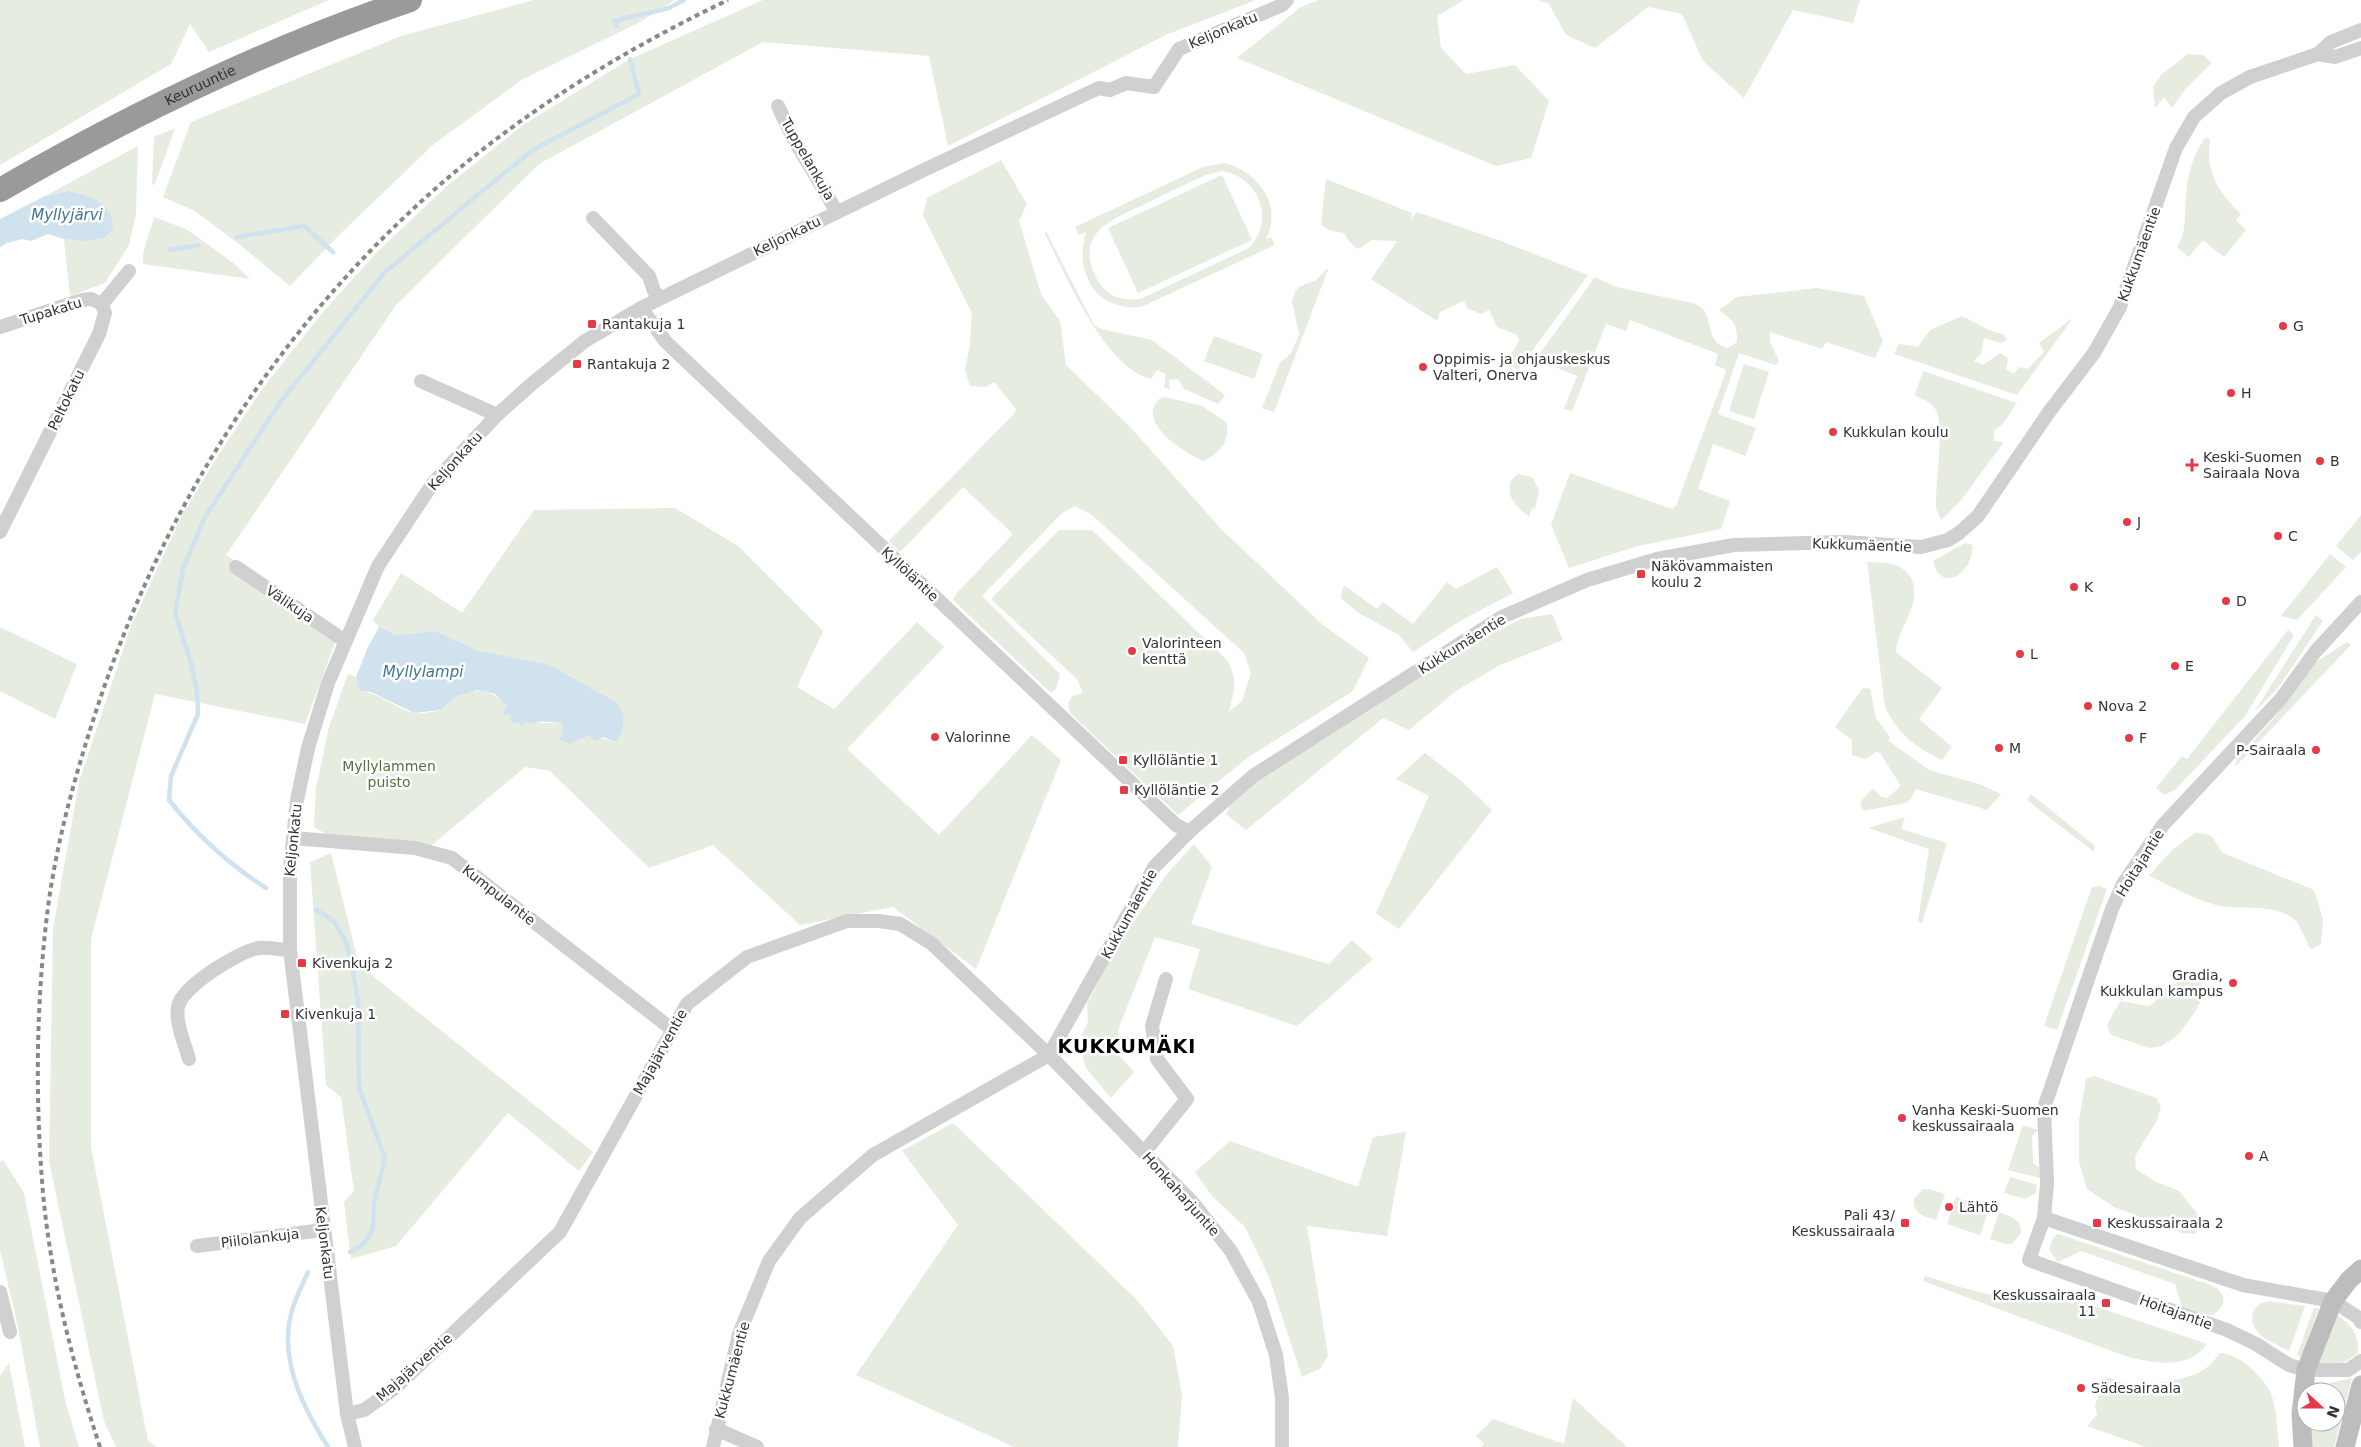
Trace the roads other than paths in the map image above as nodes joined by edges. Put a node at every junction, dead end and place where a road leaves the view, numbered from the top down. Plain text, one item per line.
1 (410, 0) edge
2 (1287, 0) edge
3 (2361, 30) edge
4 (2361, 48) edge
5 (2318, 54) junction
6 (778, 106) dead end
7 (0, 190) edge
8 (837, 212) junction
9 (593, 218) dead end
10 (129, 271) dead end
11 (660, 298) junction
12 (102, 304) junction
13 (641, 308) junction
14 (0, 327) edge
15 (421, 381) dead end
16 (497, 415) junction
17 (0, 532) edge
18 (236, 567) dead end
19 (2361, 602) edge
20 (345, 641) junction
21 (1189, 832) junction
22 (293, 838) junction
23 (290, 950) junction
24 (1166, 979) dead end
25 (673, 1030) junction
26 (1049, 1055) junction
27 (189, 1059) dead end
28 (1150, 1145) dead end
29 (2044, 1218) junction
30 (323, 1230) junction
31 (197, 1246) dead end
32 (2361, 1269) edge
33 (0, 1292) edge
34 (2333, 1301) junction
35 (2361, 1322) edge
36 (10, 1332) dead end
37 (2361, 1361) edge
38 (2306, 1370) junction
39 (2361, 1385) edge
40 (347, 1414) junction
41 (716, 1429) junction
42 (355, 1447) edge
43 (713, 1447) edge
44 (757, 1447) edge
45 (1282, 1447) edge
46 (2303, 1447) edge
47 (2345, 1447) edge

1 - 7 highway, Keuruuntie
2 - 8 street, Keljonkatu
3 - 5 street, Kukkumäentie
4 - 5 street, Kukkumäentie
5 - 21 street, Kukkumäentie
6 - 8 street, Tuppelankuja
8 - 11 street, Keljonkatu
9 - 11 street
10 - 12 street
11 - 13 street, Keljonkatu
12 - 14 street, Tupakatu
12 - 17 street, Peltokatu
13 - 16 street, Keljonkatu
13 - 21 street, Kyllöläntie
15 - 16 street
16 - 20 street, Keljonkatu
18 - 20 street, Välikuja
19 - 29 street, Hoitajantie
20 - 22 street, Keljonkatu
21 - 26 street, Kukkumäentie
22 - 23 street, Keljonkatu
22 - 25 street, Kumpulantie
23 - 27 street
23 - 30 street, Keljonkatu
24 - 28 street
25 - 26 street, Majajärventie
25 - 40 street, Majajärventie
26 - 41 street, Kukkumäentie
26 - 45 street, Honkaharjuntie
29 - 34 street
29 - 38 street, Hoitajantie
30 - 31 street, Piilolankuja
30 - 40 street, Keljonkatu
32 - 34 main road
33 - 36 street
34 - 35 street
34 - 38 main road
37 - 38 street, Hoitajantie
38 - 46 main road
39 - 47 main road
40 - 42 street, Keljonkatu
41 - 43 street, Kukkumäentie
41 - 44 street

